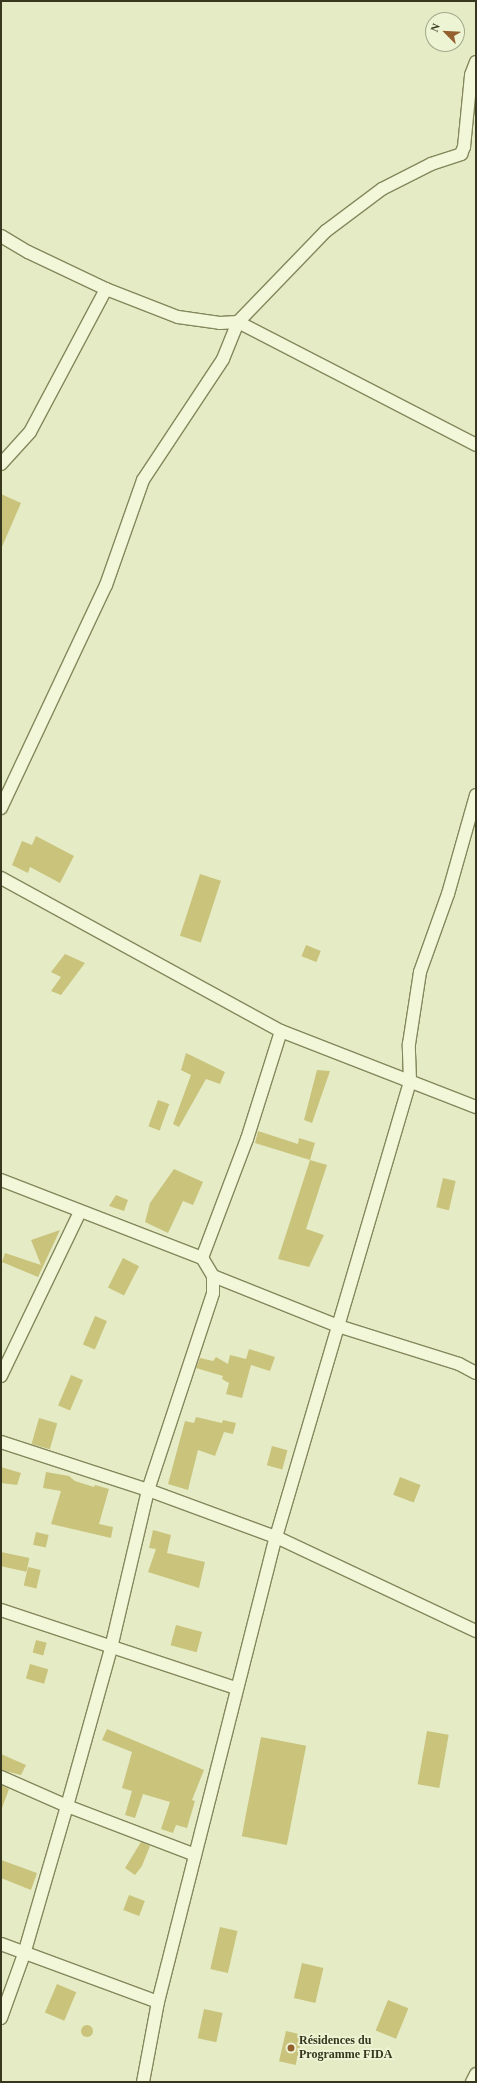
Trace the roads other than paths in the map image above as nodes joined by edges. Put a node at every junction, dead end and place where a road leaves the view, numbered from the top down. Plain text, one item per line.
1 (476, 62) edge
2 (1, 236) edge
3 (106, 289) junction
4 (238, 322) junction
5 (476, 445) edge
6 (1, 464) edge
7 (476, 795) edge
8 (1, 808) edge
9 (1, 878) edge
10 (281, 1031) junction
11 (410, 1081) junction
12 (476, 1107) edge
13 (1, 1180) edge
14 (80, 1212) junction
15 (202, 1258) junction
16 (213, 1276) junction
17 (338, 1326) junction
18 (476, 1372) edge
19 (1, 1376) edge
20 (1, 1442) edge
21 (148, 1490) junction
22 (276, 1538) junction
23 (1, 1610) edge
24 (476, 1631) edge
25 (111, 1648) junction
26 (236, 1688) junction
27 (1, 1777) edge
28 (68, 1806) junction
29 (195, 1855) junction
30 (1, 1944) edge
31 (24, 1954) junction
32 (158, 2002) junction
33 (1, 2018) edge
34 (476, 2074) edge
35 (143, 2082) edge
36 (472, 2082) edge

1 - 4 street
2 - 3 street
3 - 4 street
3 - 6 street
4 - 5 street
4 - 8 street
7 - 11 street
9 - 10 street
10 - 11 street
10 - 15 street
11 - 12 street
11 - 17 street
13 - 14 street
14 - 15 street
14 - 19 street
15 - 16 street
16 - 17 street
16 - 21 street
17 - 18 street
17 - 22 street
20 - 21 street
21 - 22 street
21 - 25 street
22 - 24 street
22 - 26 street
23 - 25 street
25 - 26 street
25 - 28 street
26 - 29 street
27 - 28 street
28 - 29 street
28 - 31 street
29 - 32 street
30 - 31 street
31 - 32 street
31 - 33 street
32 - 35 street
34 - 36 street

